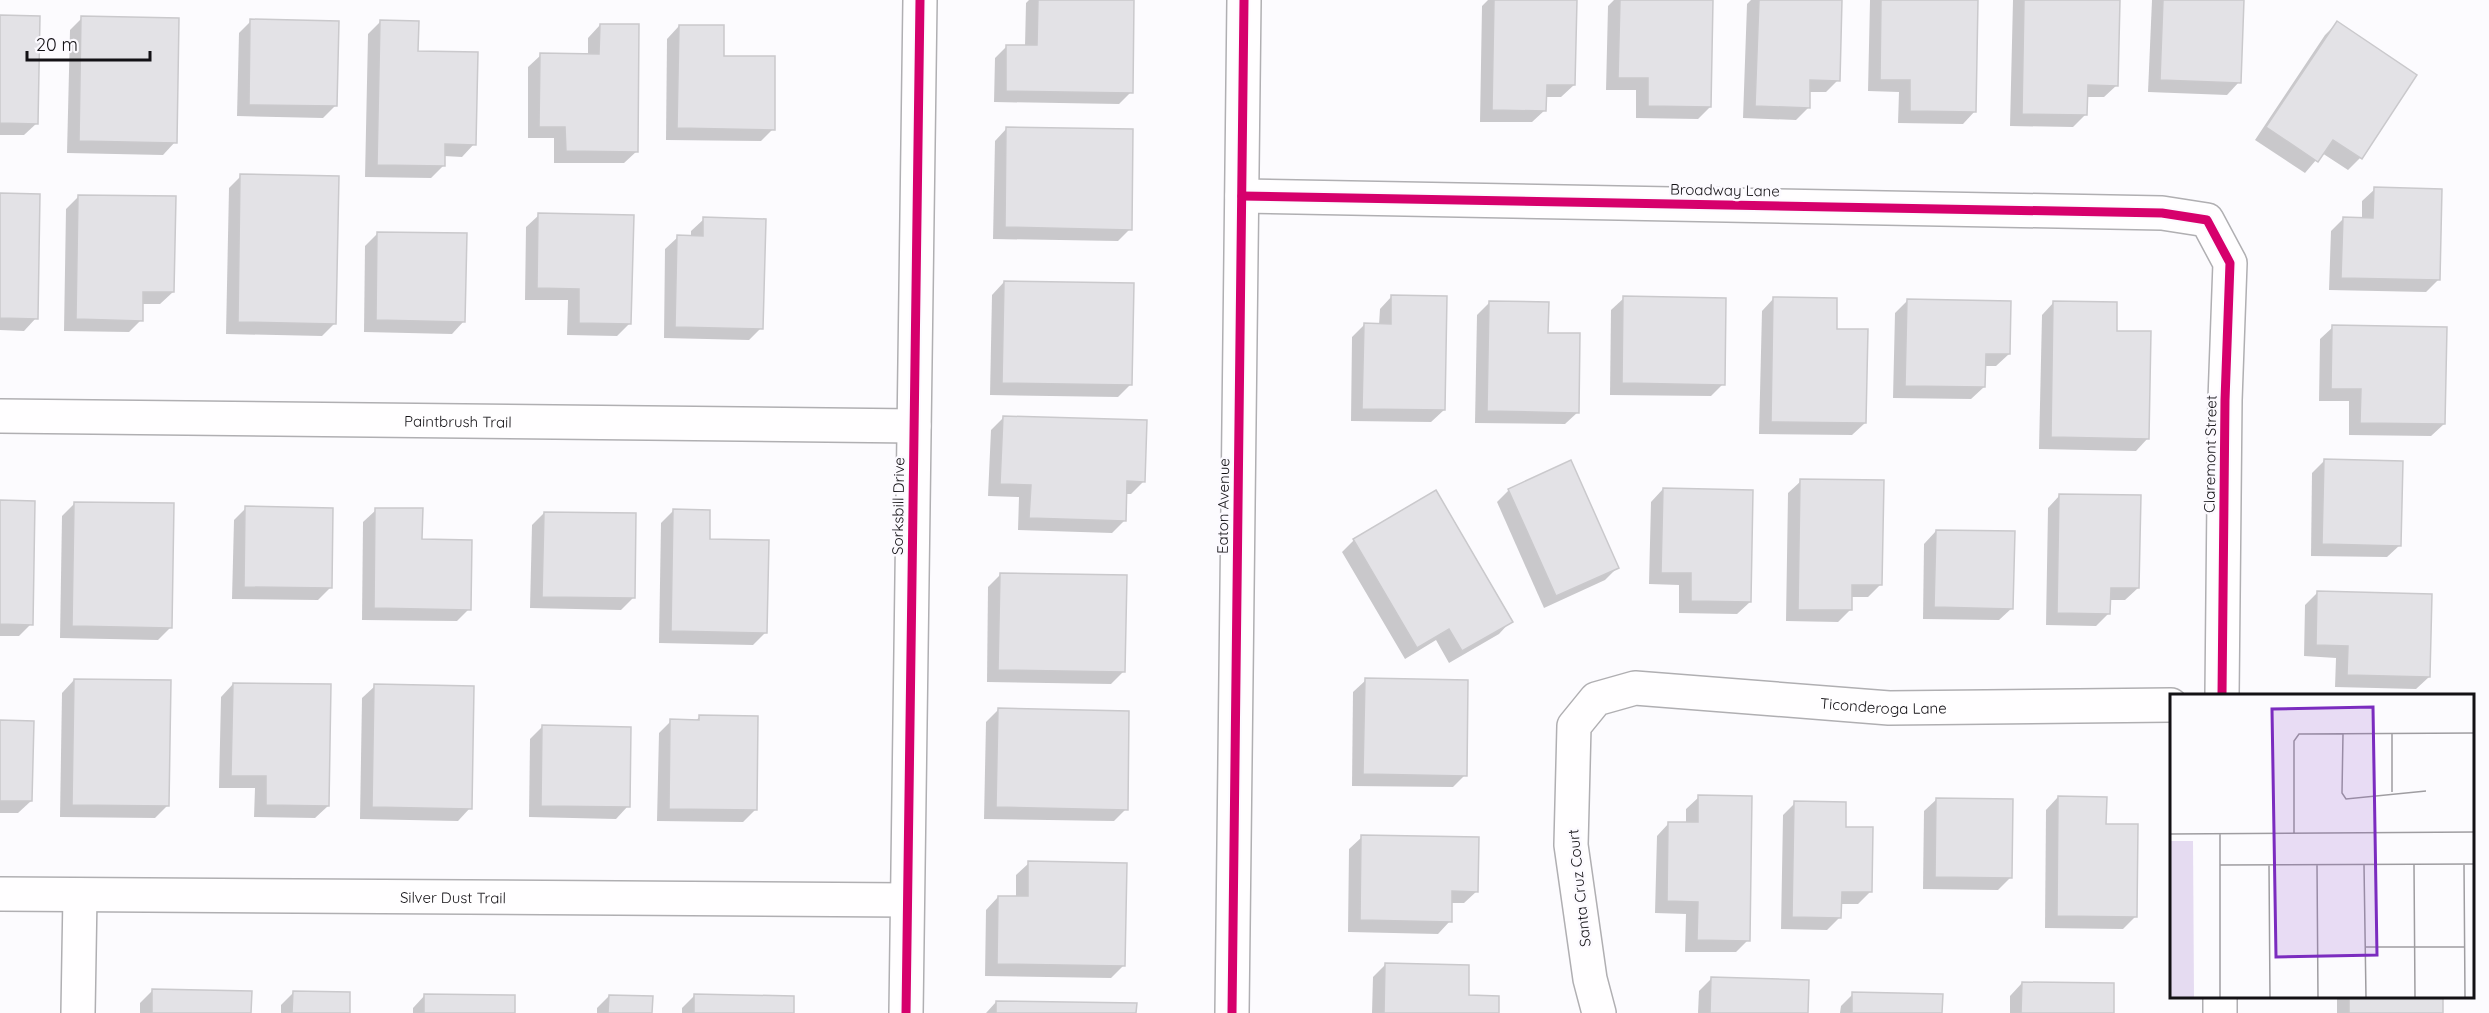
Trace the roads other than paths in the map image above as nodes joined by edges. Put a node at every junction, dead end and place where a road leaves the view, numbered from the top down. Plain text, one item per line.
1 (920, 0) edge
2 (1244, 0) edge
3 (1242, 196) junction
4 (2207, 220) joint
5 (0, 416) edge
6 (914, 426) junction
7 (2222, 694) edge
8 (1596, 699) joint
9 (2170, 705) edge
10 (0, 894) edge
11 (80, 895) junction
12 (907, 900) junction
13 (78, 1013) edge
14 (906, 1013) edge
15 (1232, 1013) edge
16 (1599, 1013) edge

1 - 6 street, Sorksbill Drive
2 - 3 street, Eaton Avenue
3 - 4 street, Broadway Lane
3 - 15 street, Eaton Avenue
4 - 7 street, Claremont Street
5 - 6 street, Paintbrush Trail
6 - 12 street, Sorksbill Drive
8 - 9 street, Ticonderoga Lane
8 - 16 street, Santa Cruz Court
10 - 11 street, Silver Dust Trail
11 - 12 street, Silver Dust Trail
11 - 13 street
12 - 14 street, Sorksbill Drive

